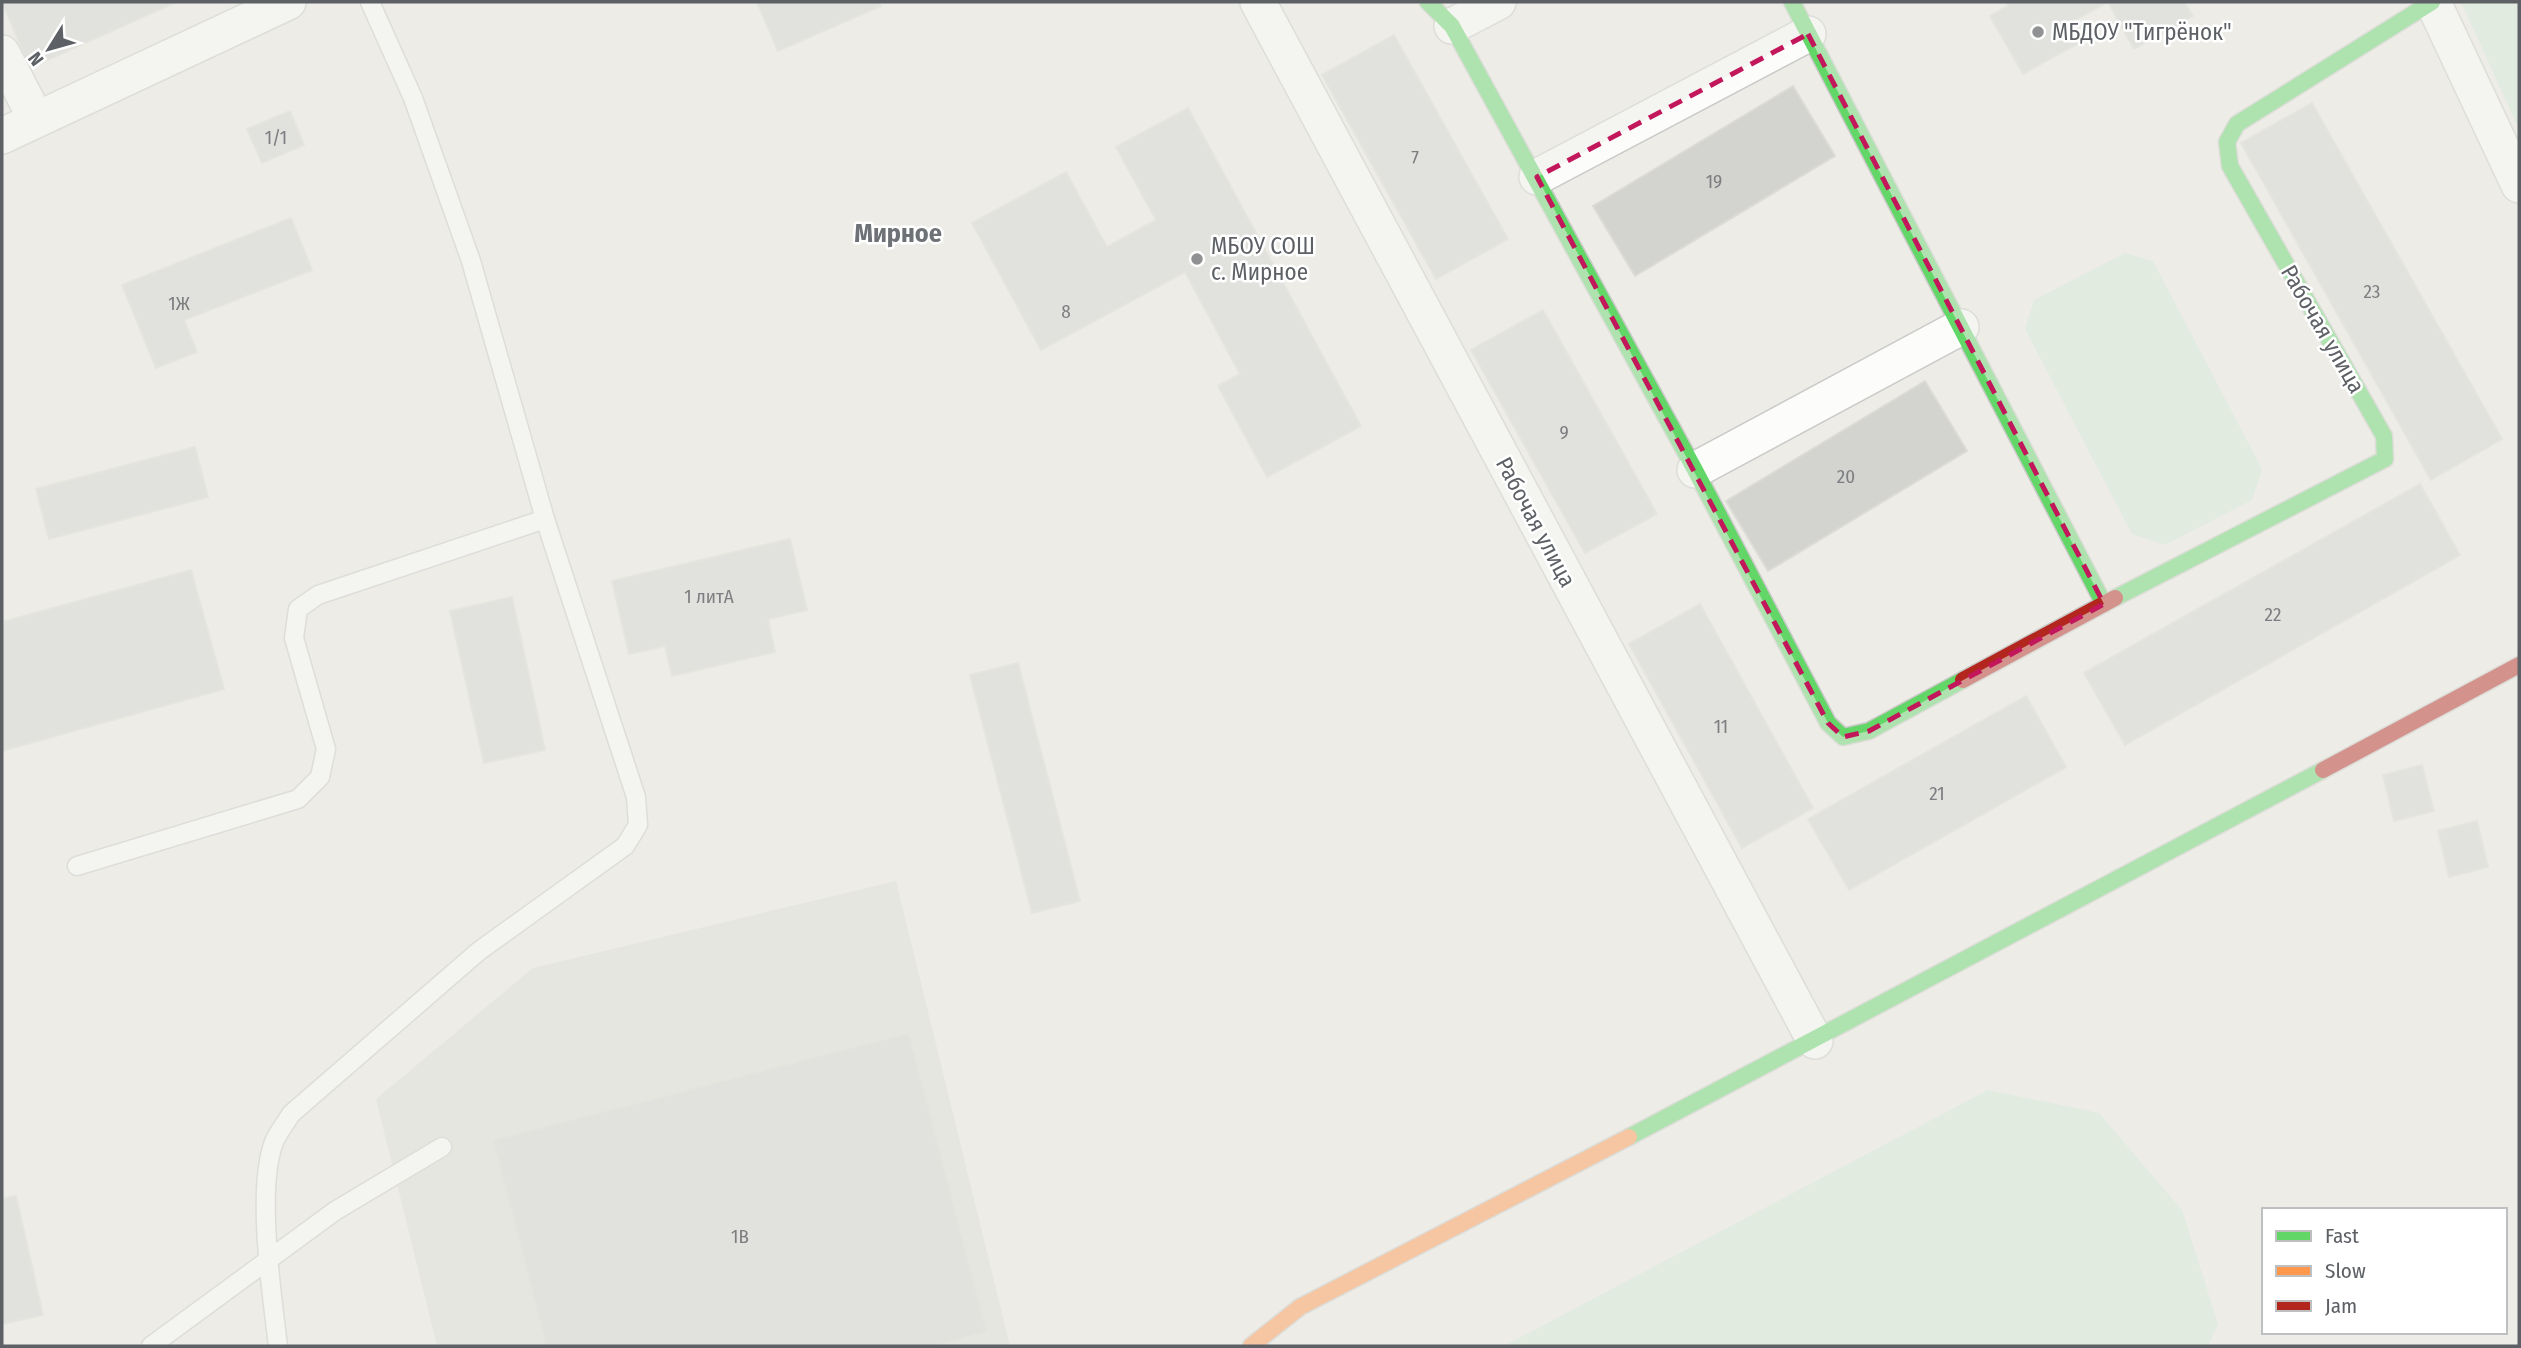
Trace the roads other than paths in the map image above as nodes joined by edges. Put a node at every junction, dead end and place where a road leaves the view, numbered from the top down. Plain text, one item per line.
1 (288, 2) edge
2 (370, 2) edge
3 (1258, 2) edge
4 (1428, 2) edge
5 (1497, 2) edge
6 (1792, 2) edge
7 (2433, 2) edge
8 (1452, 26) junction
9 (1808, 34) junction
10 (2, 53) edge
11 (36, 119) junction
12 (2, 136) edge
13 (1537, 177) junction
14 (2519, 185) edge
15 (1961, 327) junction
16 (1695, 470) junction
17 (545, 519) junction
18 (2104, 604) junction
19 (2519, 664) edge
20 (77, 866) dead end
21 (1815, 1041) junction
22 (442, 1147) dead end
23 (268, 1258) junction
24 (151, 1346) edge
25 (278, 1346) edge
26 (1251, 1346) edge

1 - 11 street
2 - 17 lane
3 - 21 street, Рабочая улица
4 - 8 street, Рабочая улица
5 - 8 street
6 - 9 street
7 - 14 street
7 - 18 street, Рабочая улица
8 - 13 street, Рабочая улица
9 - 13 street
9 - 15 street
10 - 11 street
11 - 12 street
13 - 16 street, Рабочая улица
15 - 16 street
15 - 18 street
16 - 18 street, Рабочая улица
17 - 20 lane
17 - 23 lane
19 - 21 street
21 - 26 street
22 - 23 lane
23 - 24 lane
23 - 25 lane

